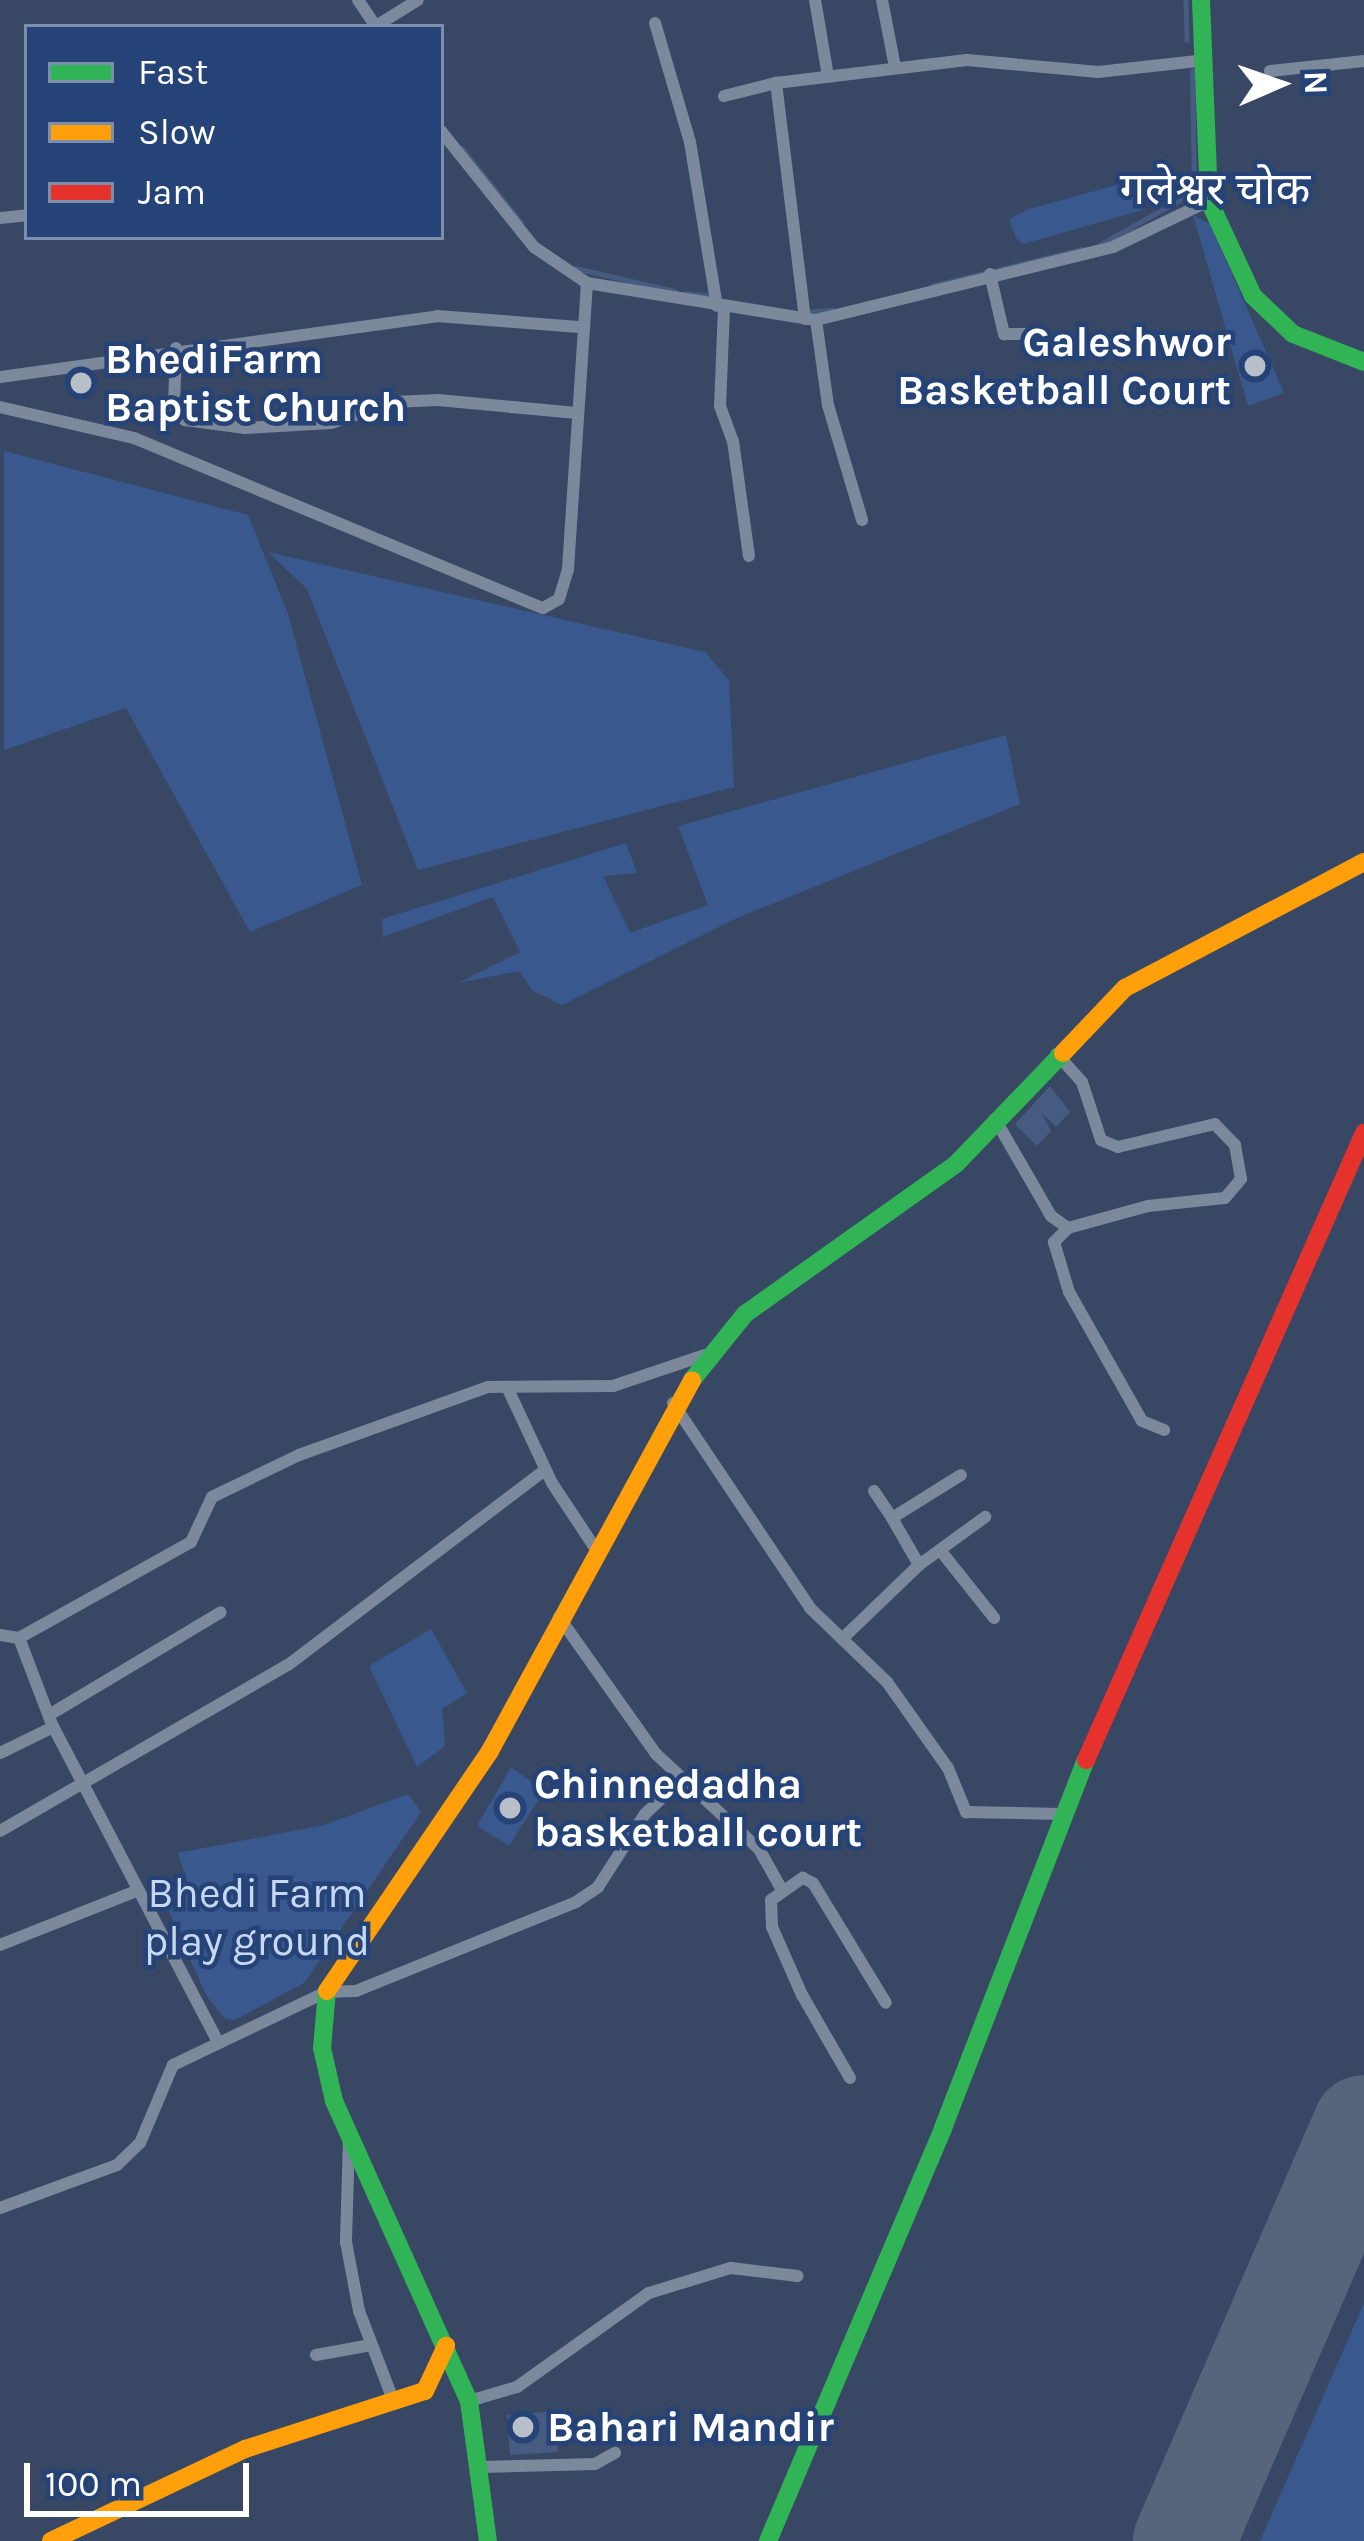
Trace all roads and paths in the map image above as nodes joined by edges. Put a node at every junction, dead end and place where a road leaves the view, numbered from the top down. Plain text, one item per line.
1 (418, 0) edge
2 (815, 0) edge
3 (882, 0) edge
4 (1202, 0) edge
5 (655, 23) dead end
6 (379, 24) edge
7 (1207, 60) junction
8 (1364, 61) edge
9 (895, 67) junction
10 (1270, 71) dead end
11 (828, 76) junction
12 (776, 83) junction
13 (724, 96) dead end
14 (444, 135) edge
15 (1209, 201) junction
16 (990, 274) junction
17 (587, 284) junction
18 (720, 307) junction
19 (810, 320) junction
20 (579, 327) junction
21 (1044, 334) dead end
22 (176, 348) junction
23 (1364, 362) edge
24 (0, 377) edge
25 (0, 407) edge
26 (576, 413) junction
27 (862, 520) dead end
28 (748, 556) dead end
29 (1364, 862) edge
30 (1056, 1053) junction
31 (994, 1119) junction
32 (1364, 1133) edge
33 (1068, 1228) junction
34 (710, 1353) junction
35 (507, 1387) junction
36 (673, 1403) junction
37 (1164, 1430) dead end
38 (545, 1470) junction
39 (961, 1475) dead end
40 (874, 1491) dead end
41 (985, 1517) dead end
42 (892, 1518) junction
43 (595, 1548) junction
44 (940, 1550) junction
45 (919, 1565) junction
46 (221, 1612) dead end
47 (559, 1617) junction
48 (994, 1618) dead end
49 (0, 1635) edge
50 (20, 1639) junction
51 (842, 1639) junction
52 (51, 1721) junction
53 (0, 1753) edge
54 (681, 1780) junction
55 (82, 1783) junction
56 (1062, 1814) junction
57 (0, 1831) edge
58 (139, 1890) junction
59 (782, 1890) junction
60 (0, 1946) edge
61 (326, 1991) junction
62 (886, 2002) dead end
63 (218, 2042) junction
64 (850, 2078) dead end
65 (349, 2138) junction
66 (0, 2208) edge
67 (798, 2276) dead end
68 (371, 2345) junction
69 (446, 2346) junction
70 (316, 2355) dead end
71 (469, 2401) junction
72 (394, 2402) junction
73 (615, 2453) dead end
74 (480, 2468) junction
75 (51, 2541) edge
76 (488, 2541) edge
77 (768, 2541) edge

1 - 6 street
2 - 11 street
3 - 9 street
4 - 7 street
5 - 18 street
7 - 9 street
7 - 15 street
8 - 10 street
9 - 11 street
11 - 12 street
12 - 13 street
12 - 19 street
14 - 17 street
15 - 16 street
15 - 23 street
16 - 19 street
16 - 21 street
17 - 18 street
17 - 20 street
18 - 19 street
18 - 28 street
19 - 27 street
20 - 22 street
20 - 26 street
22 - 24 street
22 - 26 street
25 - 26 street
29 - 30 street
30 - 31 street
30 - 33 street
31 - 33 street
31 - 34 street
32 - 56 street
33 - 37 street
34 - 35 street
34 - 36 street
35 - 38 street
35 - 50 street
36 - 43 street
36 - 51 street
38 - 43 street
38 - 55 street
39 - 42 street
40 - 42 street
41 - 44 street
42 - 45 street
43 - 47 street
44 - 45 street
44 - 48 street
45 - 51 street
46 - 52 street
47 - 54 street
47 - 61 street
49 - 50 street
50 - 52 street
51 - 56 street
52 - 53 street
52 - 55 street
54 - 59 street
54 - 61 street
55 - 57 street
55 - 58 street
56 - 77 street
58 - 60 street
58 - 63 street
59 - 62 street
59 - 64 street
61 - 63 street
61 - 65 street
63 - 66 street
65 - 68 street
65 - 69 street
67 - 71 street
68 - 70 street
68 - 72 street
69 - 71 street
69 - 72 street
71 - 74 street
72 - 75 street
73 - 74 street
74 - 76 street

